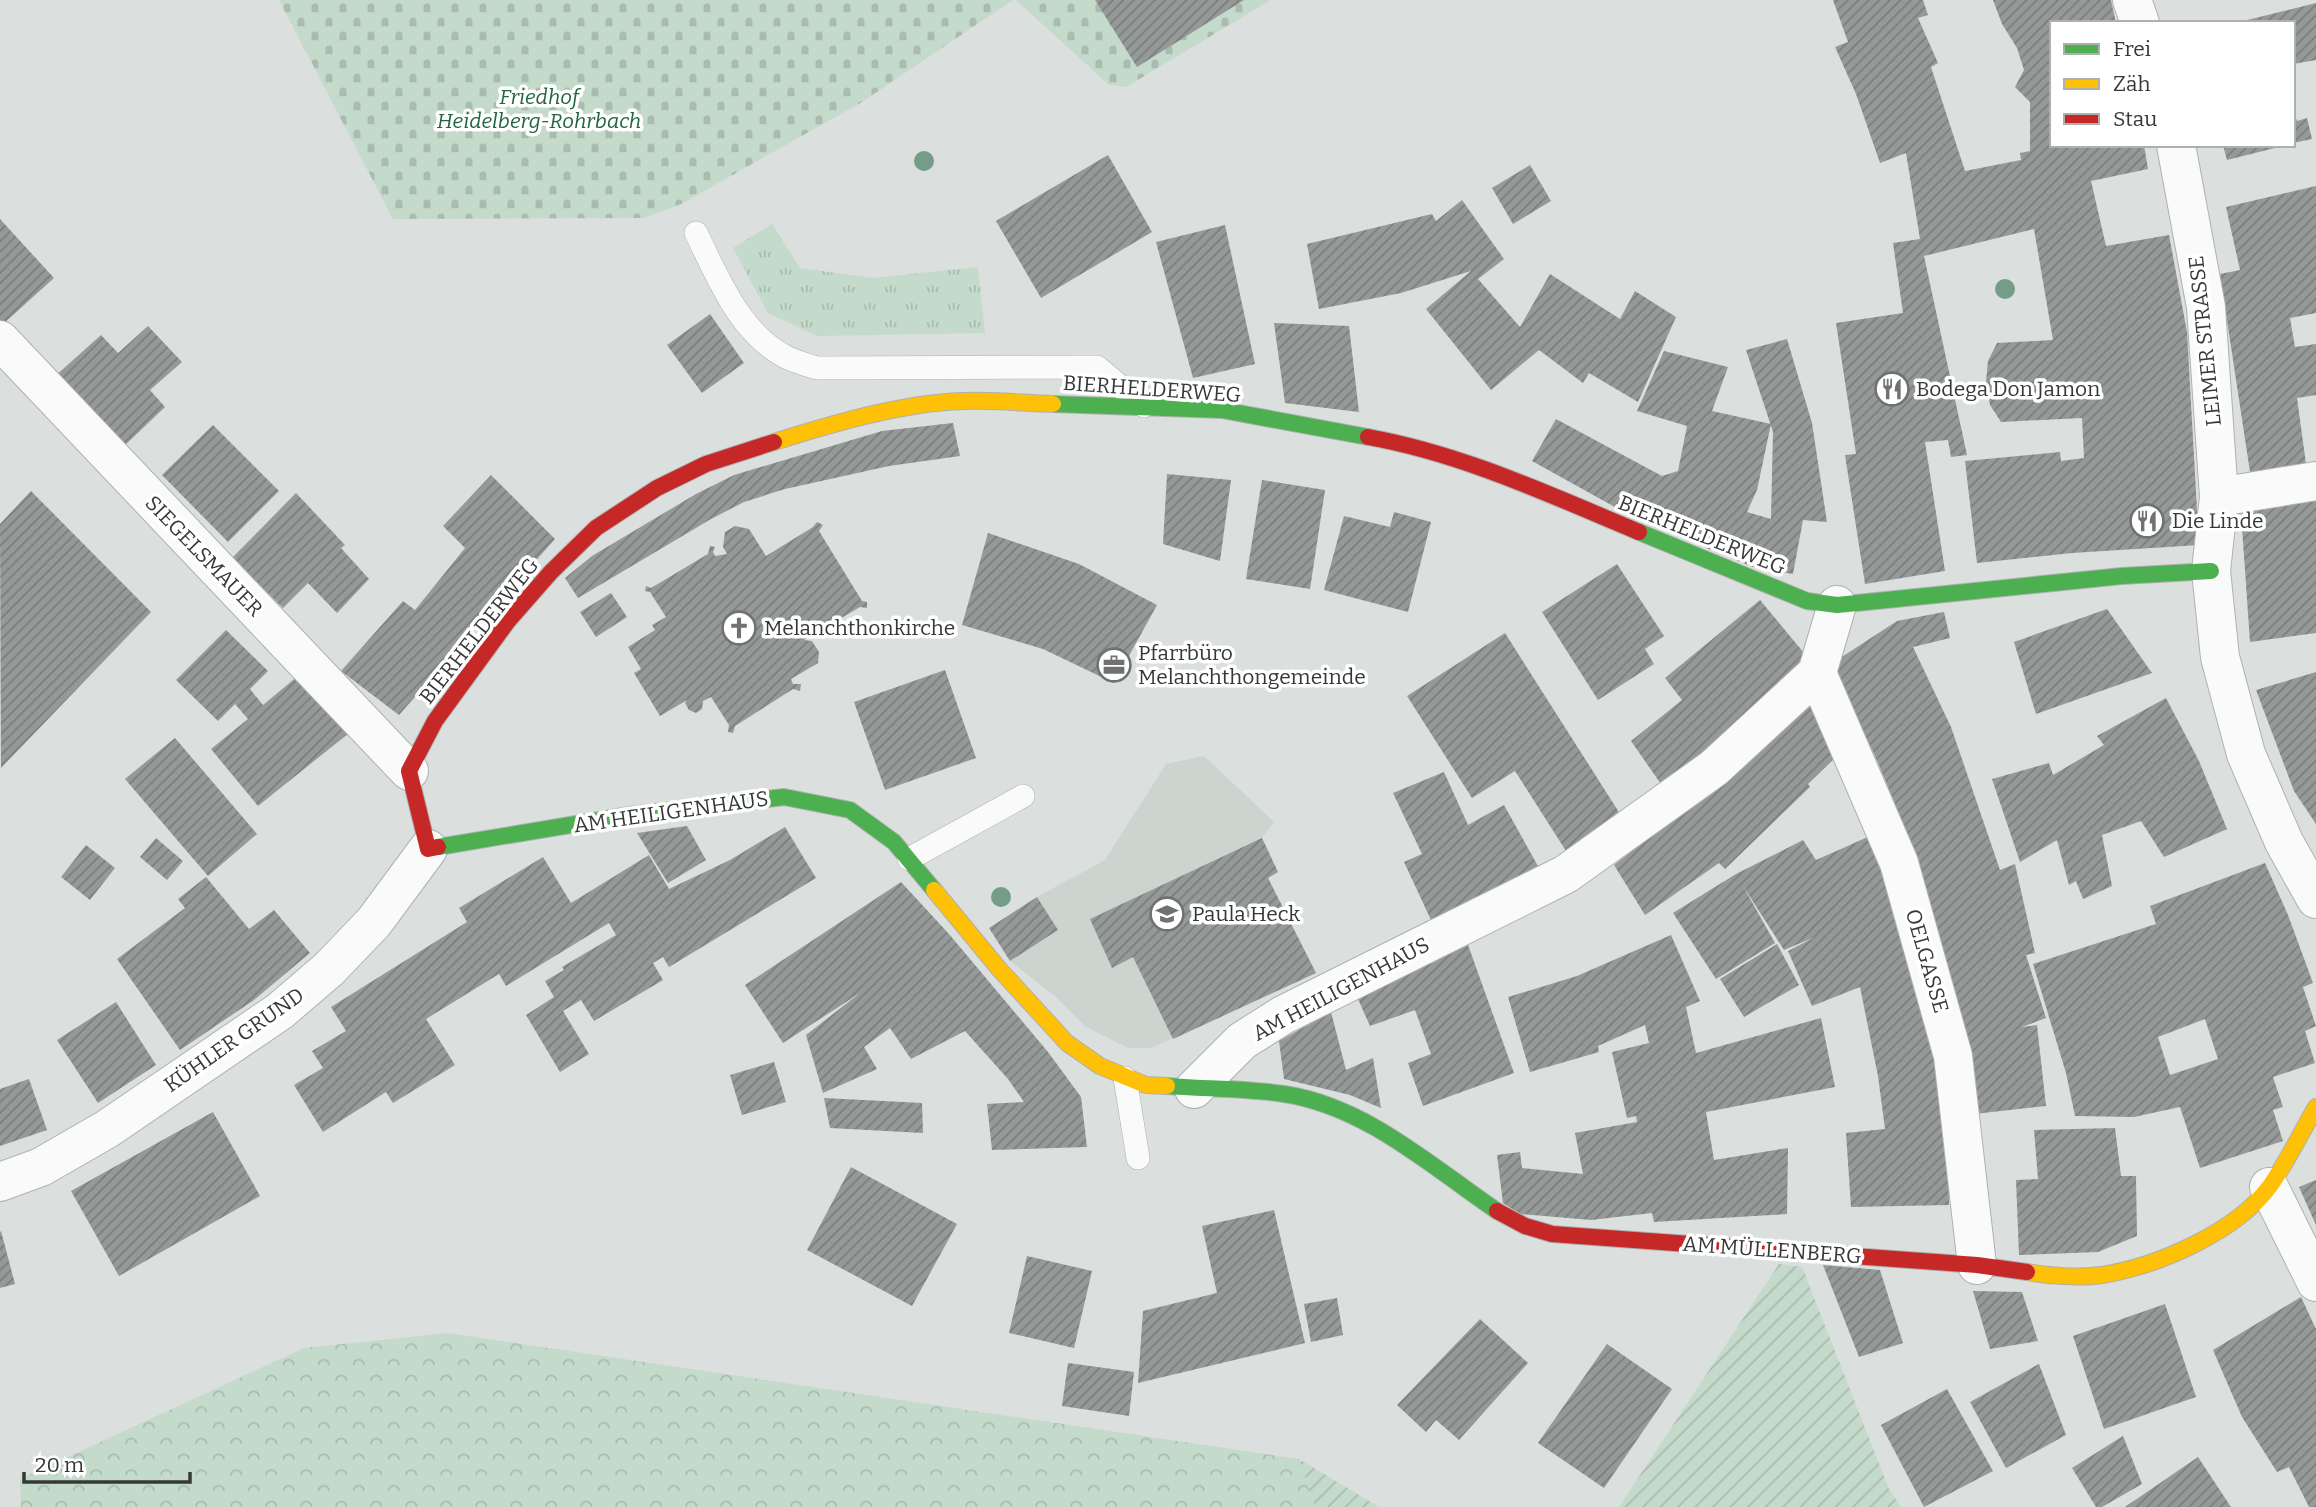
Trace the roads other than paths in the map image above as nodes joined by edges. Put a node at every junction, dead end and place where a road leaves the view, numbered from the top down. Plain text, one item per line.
1 (2132, 0) edge
2 (2139, 21) edge
3 (2176, 147) edge
4 (696, 233) dead end
5 (0, 340) edge
6 (1144, 406) junction
7 (2316, 481) edge
8 (2219, 497) junction
9 (2211, 571) junction
10 (1837, 605) junction
11 (1817, 673) junction
12 (409, 771) junction
13 (1023, 796) dead end
14 (428, 849) junction
15 (909, 859) junction
16 (2316, 899) edge
17 (1125, 1078) junction
18 (1194, 1089) junction
19 (2316, 1107) edge
20 (1138, 1158) dead end
21 (0, 1182) edge
22 (2269, 1187) junction
23 (1978, 1265) junction
24 (2316, 1282) edge

1 - 2 street
3 - 8 street, LEIMER STRASSE
4 - 6 lane
5 - 12 street, SIEGELSMAUER
6 - 10 street, BIERHELDERWEG
6 - 12 street, BIERHELDERWEG
7 - 8 street
8 - 9 street, LEIMER STRASSE
9 - 10 street, BIERHELDERWEG
9 - 16 street, LEIMER STRASSE
10 - 11 street
11 - 18 street, AM HEILIGENHAUS
11 - 23 street, OELGASSE
12 - 14 street
13 - 15 lane
14 - 15 street, AM HEILIGENHAUS
14 - 21 street, KÜHLER GRUND
15 - 17 street, AM HEILIGENHAUS
17 - 18 street, AM HEILIGENHAUS
17 - 20 lane
18 - 23 street, AM MÜLLENBERG
19 - 22 street, AM MÜLLENBERG
22 - 23 street, AM MÜLLENBERG
22 - 24 street

